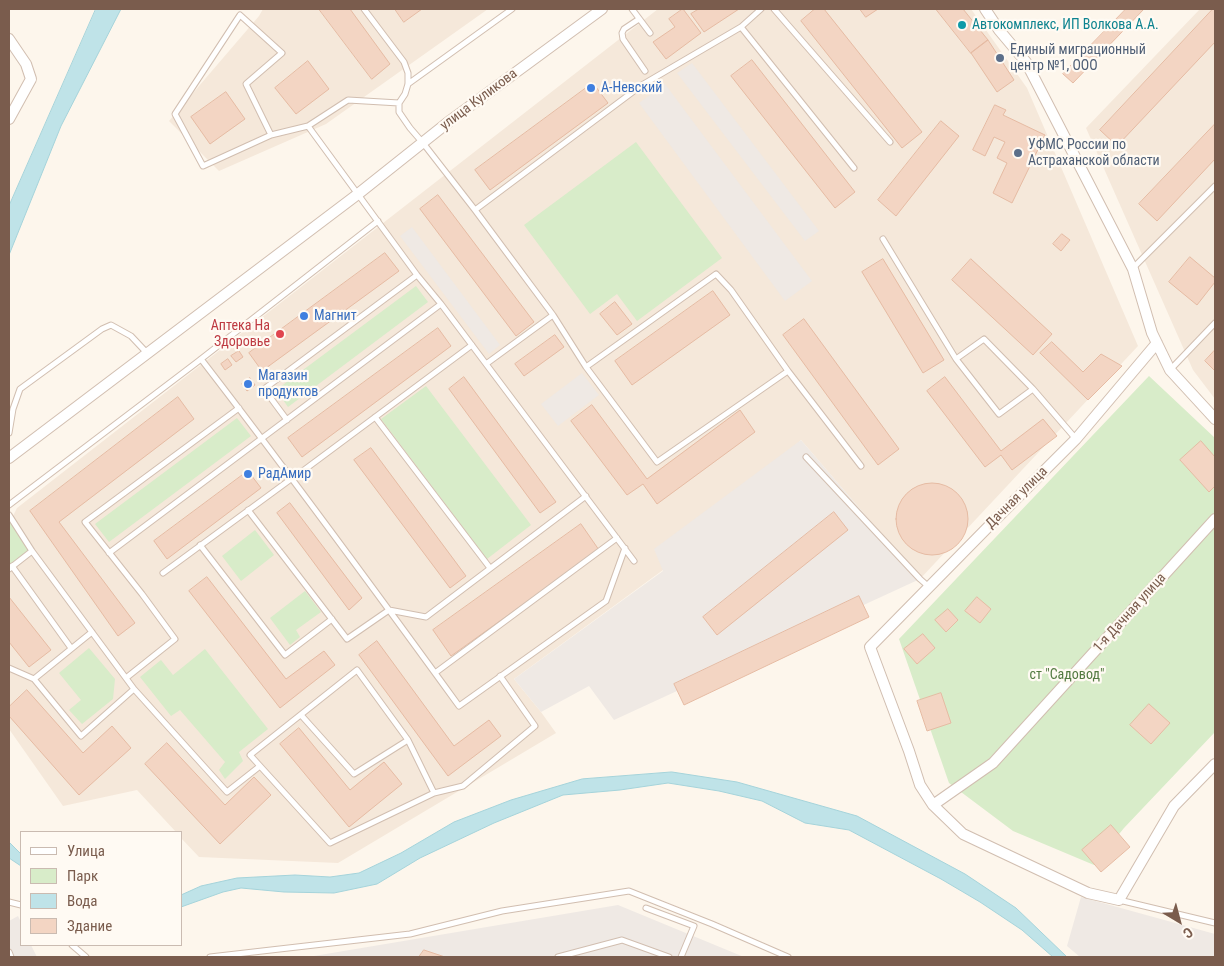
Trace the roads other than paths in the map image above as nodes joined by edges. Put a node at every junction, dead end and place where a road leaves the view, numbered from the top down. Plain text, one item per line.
1 (364, 9) edge
2 (512, 9) edge
3 (602, 9) edge
4 (632, 9) edge
5 (761, 9) edge
6 (774, 9) edge
7 (985, 9) edge
8 (639, 19) junction
9 (741, 26) junction
10 (650, 33) dead end
11 (9, 39) edge
12 (645, 71) dead end
13 (408, 84) junction
14 (400, 102) junction
15 (9, 119) edge
16 (308, 126) junction
17 (271, 135) junction
18 (890, 142) dead end
19 (423, 143) junction
20 (854, 168) dead end
21 (1215, 186) edge
22 (358, 194) junction
23 (475, 210) junction
24 (378, 221) junction
25 (883, 239) dead end
26 (1133, 269) junction
27 (417, 275) junction
28 (441, 304) junction
29 (553, 315) junction
30 (1215, 323) edge
31 (1157, 343) junction
32 (472, 345) junction
33 (147, 353) junction
34 (956, 358) junction
35 (200, 359) junction
36 (486, 364) junction
37 (586, 367) junction
38 (1170, 370) junction
39 (788, 371) junction
40 (1033, 389) junction
41 (239, 408) junction
42 (375, 417) junction
43 (1215, 419) edge
44 (287, 420) junction
45 (9, 433) edge
46 (262, 438) junction
47 (1076, 439) junction
48 (806, 457) dead end
49 (9, 458) edge
50 (861, 466) dead end
51 (292, 479) junction
52 (586, 496) junction
53 (9, 505) edge
54 (248, 510) junction
55 (9, 515) edge
56 (1215, 519) edge
57 (617, 538) junction
58 (200, 545) junction
59 (625, 548) junction
60 (32, 551) junction
61 (109, 553) junction
62 (634, 561) dead end
63 (10, 568) edge
64 (490, 568) junction
65 (163, 572) dead end
66 (929, 587) junction
67 (389, 610) junction
68 (332, 619) junction
69 (92, 632) junction
70 (71, 648) junction
71 (9, 668) edge
72 (435, 673) junction
73 (500, 676) junction
74 (34, 678) junction
75 (126, 678) junction
76 (134, 689) junction
77 (301, 715) junction
78 (408, 740) junction
79 (1215, 764) edge
80 (260, 766) junction
81 (434, 793) junction
82 (933, 805) junction
83 (1119, 900) junction
84 (646, 908) dead end
85 (1215, 923) edge
86 (73, 946) edge
87 (9, 952) edge
88 (11, 957) edge
89 (86, 957) edge
90 (210, 957) edge
91 (558, 957) edge
92 (669, 957) edge
93 (681, 957) edge
94 (788, 957) edge

1 - 13 lane
2 - 13 lane
3 - 19 street, улица Куликова
4 - 8 lane
5 - 9 lane
6 - 18 lane
7 - 26 street
8 - 10 lane
8 - 12 lane
9 - 20 lane
9 - 23 lane
11 - 15 street
13 - 14 lane
14 - 16 lane
14 - 19 lane
16 - 17 lane
16 - 22 lane
17 - 17 lane
19 - 22 street, улица Куликова
19 - 23 lane
21 - 26 lane
22 - 24 lane
22 - 33 street, улица Куликова
23 - 29 lane
24 - 27 lane
24 - 35 lane
25 - 34 lane
26 - 31 street
27 - 28 lane
27 - 44 lane
28 - 32 lane
28 - 44 lane
29 - 36 lane
29 - 37 lane
30 - 38 lane
31 - 38 street
31 - 47 street, Дачная улица
32 - 36 lane
32 - 42 lane
33 - 45 lane
33 - 49 street, улица Куликова
34 - 40 lane
34 - 40 lane
35 - 41 lane
35 - 53 lane
36 - 52 lane
37 - 39 lane
37 - 39 lane
38 - 43 street
39 - 50 lane
40 - 47 lane
41 - 46 lane
41 - 61 lane
42 - 51 lane
42 - 64 lane
44 - 46 lane
46 - 51 lane
46 - 61 lane
47 - 66 street, Дачная улица
48 - 66 lane
51 - 54 lane
51 - 67 lane
52 - 57 lane
52 - 64 lane
54 - 58 lane
54 - 68 lane
55 - 60 lane
56 - 82 street, 1-я Дачная улица
57 - 59 lane
57 - 72 lane
58 - 65 lane
58 - 68 lane
59 - 62 lane
59 - 73 lane
60 - 63 lane
60 - 69 lane
61 - 75 lane
63 - 70 lane
64 - 67 lane
66 - 82 street, Дачная улица
67 - 68 lane
67 - 72 lane
69 - 70 lane
69 - 75 lane
70 - 74 lane
71 - 74 lane
72 - 73 lane
73 - 81 lane
74 - 76 lane
75 - 76 lane
76 - 80 lane
77 - 78 lane
77 - 78 lane
77 - 80 lane
78 - 81 lane
79 - 83 street
80 - 81 lane
82 - 83 street
83 - 85 lane
84 - 93 lane
86 - 89 lane
87 - 88 lane
90 - 94 lane
91 - 92 lane

